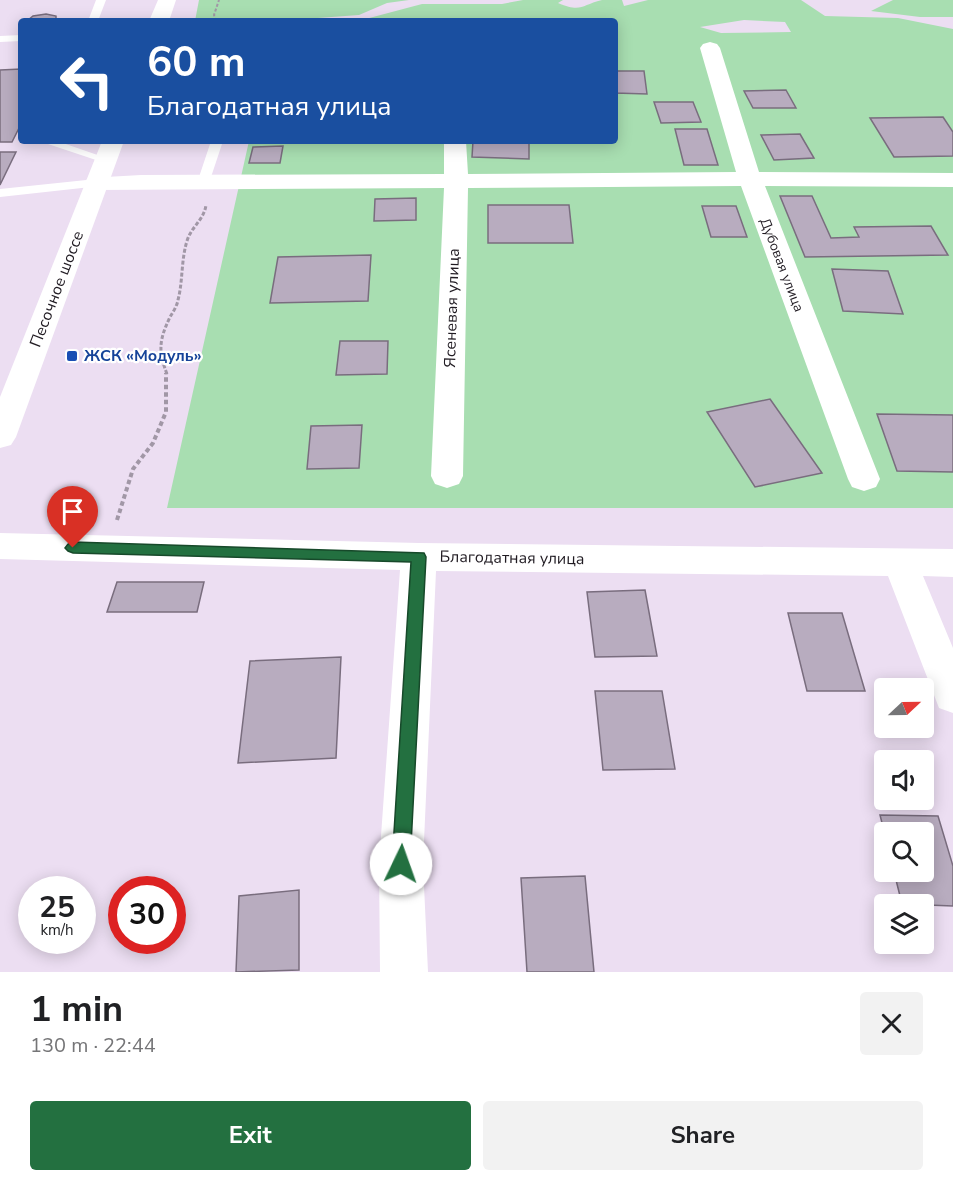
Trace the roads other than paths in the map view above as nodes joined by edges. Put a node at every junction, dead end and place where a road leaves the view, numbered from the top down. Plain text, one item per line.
1 (101, 0) edge
2 (167, 0) edge
3 (94, 18) edge
4 (160, 18) edge
5 (18, 38) edge
6 (0, 39) edge
7 (710, 48) dead end
8 (54, 144) edge
9 (216, 144) edge
10 (455, 144) edge
11 (105, 161) edge
12 (749, 177) junction
13 (204, 180) junction
14 (953, 180) edge
15 (456, 181) junction
16 (0, 193) edge
17 (0, 436) edge
18 (447, 476) dead end
19 (864, 478) dead end
20 (0, 546) edge
21 (419, 557) junction
22 (953, 563) edge
23 (901, 564) junction
24 (953, 696) edge
25 (404, 972) edge

1 - 3 lane
2 - 4 street
5 - 6 lane
7 - 12 street, Дубовая улица
8 - 11 lane
9 - 13 lane
10 - 15 street, Ясеневая улица
11 - 13 street
11 - 16 lane
11 - 17 street, Песочное шоссе
12 - 14 street
12 - 15 street
12 - 19 street, Дубовая улица
13 - 15 street
15 - 18 street, Ясеневая улица
20 - 21 street, Благодатная улица
21 - 23 street, Благодатная улица
21 - 25 street
22 - 23 street, Благодатная улица
23 - 24 street

